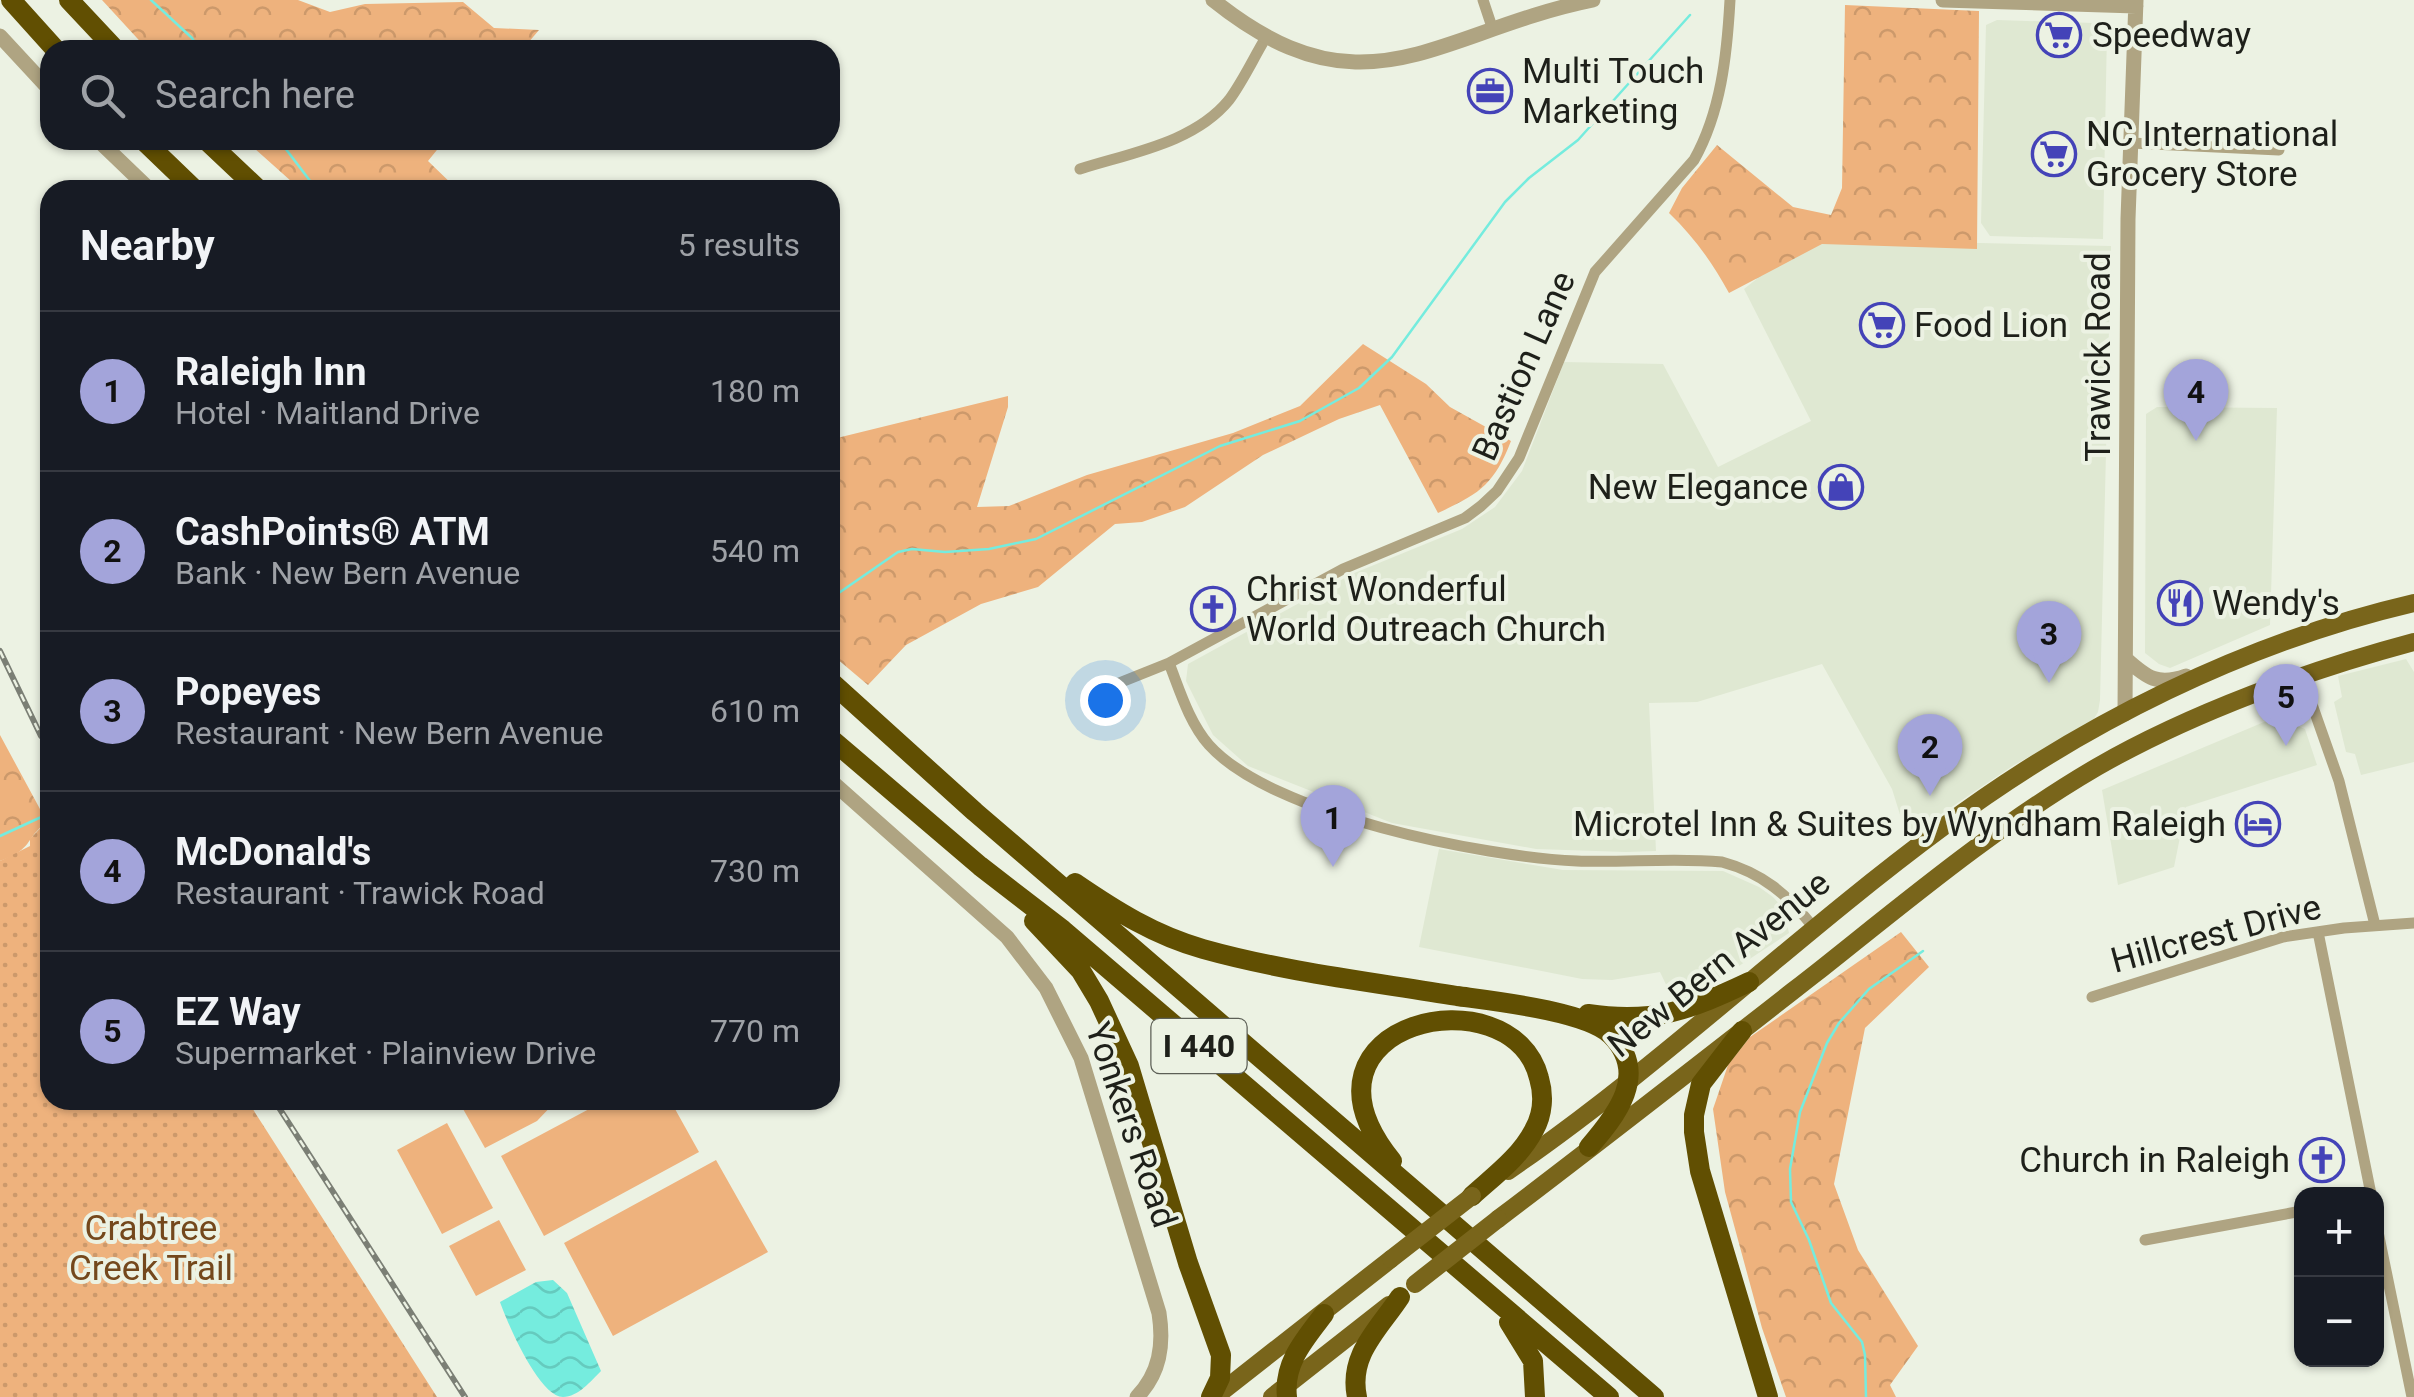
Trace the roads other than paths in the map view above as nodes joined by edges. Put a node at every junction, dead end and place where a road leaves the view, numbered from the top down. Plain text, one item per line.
1 (11, 0) edge
2 (69, 0) edge
3 (1212, 0) edge
4 (1483, 0) edge
5 (1594, 0) edge
6 (1730, 0) edge
7 (1944, 0) edge
8 (2136, 3) edge
9 (1493, 30) junction
10 (0, 36) edge
11 (1265, 38) junction
12 (47, 40) edge
13 (107, 40) edge
14 (40, 79) edge
15 (2131, 143) junction
16 (108, 150) edge
17 (153, 150) edge
18 (217, 150) edge
19 (2279, 150) dead end
20 (1080, 168) dead end
21 (140, 180) edge
22 (185, 180) edge
23 (248, 180) edge
24 (2414, 603) edge
25 (2414, 642) edge
26 (2126, 659) junction
27 (1169, 663) junction
28 (2214, 672) junction
29 (2302, 676) junction
30 (1119, 682) dead end
31 (840, 690) edge
32 (2126, 714) junction
33 (840, 747) edge
34 (2137, 747) junction
35 (840, 789) edge
36 (1016, 848) junction
37 (980, 866) junction
38 (2414, 923) edge
39 (2375, 925) junction
40 (1814, 928) junction
41 (2318, 932) junction
42 (1748, 982) junction
43 (2092, 997) dead end
44 (1516, 1005) junction
45 (1742, 1031) junction
46 (1628, 1080) junction
47 (1590, 1148) junction
48 (2370, 1187) edge
49 (1472, 1196) junction
50 (1422, 1198) junction
51 (2294, 1212) edge
52 (2145, 1240) dead end
53 (2384, 1261) edge
54 (1408, 1290) junction
55 (1488, 1292) junction
56 (1324, 1314) junction
57 (1281, 1393) edge
58 (1136, 1397) edge
59 (1213, 1397) edge
60 (1357, 1397) edge
61 (1535, 1397) edge
62 (1609, 1397) edge
63 (1654, 1397) edge
64 (1768, 1397) edge
65 (2412, 1397) edge

1 - 12 highway
2 - 13 highway
3 - 11 street
4 - 9 street
5 - 9 street
6 - 27 street, Bastion Lane
7 - 8 street
8 - 15 street, Trawick Road
9 - 11 street
10 - 14 street
11 - 20 street
15 - 19 street
15 - 26 street, Trawick Road
16 - 21 street
17 - 22 highway
18 - 23 highway
24 - 28 main road, New Bern Avenue
25 - 29 main road, New Bern Avenue
26 - 28 street
26 - 32 street, Trawick Road
27 - 30 street, Bastion Lane
27 - 40 street
28 - 32 main road, New Bern Avenue
29 - 34 main road, New Bern Avenue
29 - 39 street
31 - 36 highway, I 440
32 - 34 main road
32 - 40 main road, New Bern Avenue
33 - 37 highway, I 440
34 - 45 main road, New Bern Avenue
35 - 58 street, Yonkers Road
36 - 44 highway
36 - 50 highway, I 440
37 - 55 highway, I 440
37 - 59 highway
38 - 39 street, Hillcrest Drive
39 - 41 street, Hillcrest Drive
40 - 42 main road, New Bern Avenue
41 - 43 street, Hillcrest Drive
41 - 48 street
42 - 44 highway
42 - 46 main road, New Bern Avenue
44 - 46 highway
45 - 47 main road, New Bern Avenue
45 - 64 highway
46 - 47 highway
46 - 49 main road, New Bern Avenue
47 - 54 main road, New Bern Avenue, bridge
49 - 50 highway
49 - 56 main road, New Bern Avenue, bridge
50 - 63 highway, I 440
51 - 52 street
53 - 65 street
54 - 57 main road, New Bern Avenue
54 - 60 highway
55 - 61 highway
55 - 62 highway, I 440
56 - 57 highway
56 - 59 main road, New Bern Avenue

